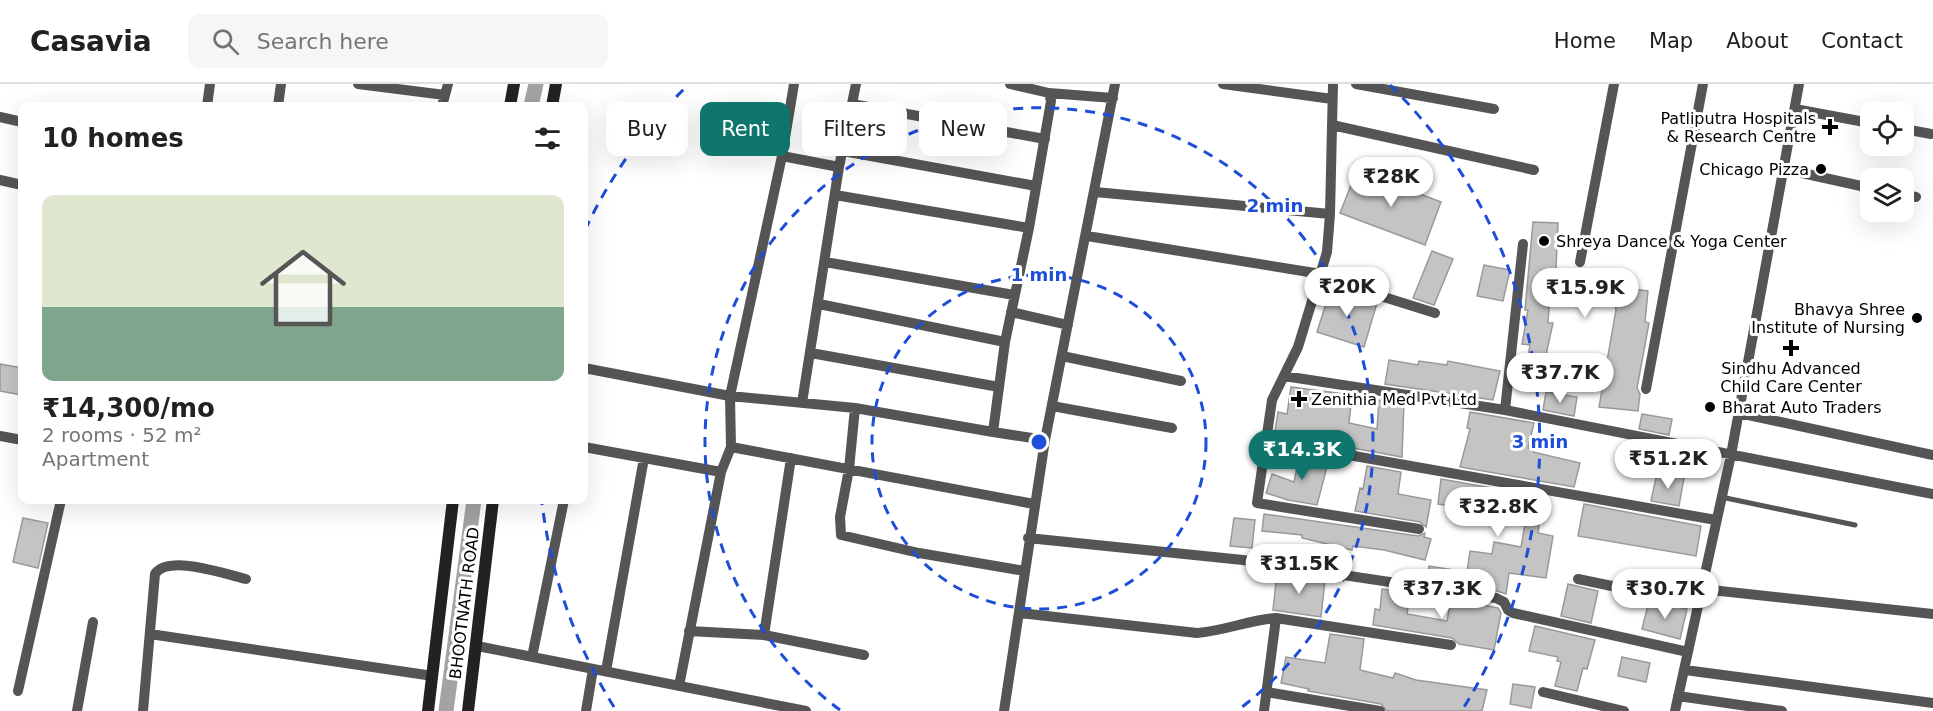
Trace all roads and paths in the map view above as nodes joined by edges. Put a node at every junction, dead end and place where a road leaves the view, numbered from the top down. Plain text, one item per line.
1 (210, 84) edge
2 (281, 84) edge
3 (358, 84) edge
4 (514, 84) edge
5 (556, 84) edge
6 (794, 84) edge
7 (856, 84) edge
8 (1010, 84) edge
9 (1115, 84) edge
10 (1223, 84) edge
11 (1333, 84) edge
12 (1356, 84) edge
13 (1614, 84) edge
14 (1703, 84) edge
15 (1798, 84) edge
16 (1049, 93) junction
17 (445, 95) edge
18 (1113, 98) junction
19 (1332, 99) junction
20 (208, 102) edge
21 (279, 102) edge
22 (511, 102) edge
23 (553, 102) edge
24 (852, 102) edge
25 (790, 108) edge
26 (1494, 109) dead end
27 (1795, 109) junction
28 (907, 114) edge
29 (0, 117) edge
30 (18, 121) edge
31 (1860, 121) edge
32 (1332, 125) junction
33 (1914, 131) edge
34 (1931, 134) dead end
35 (1045, 139) junction
36 (782, 156) joint
37 (842, 156) edge
38 (871, 156) edge
39 (839, 167) junction
40 (1784, 169) junction
41 (1534, 170) dead end
42 (0, 180) edge
43 (18, 184) edge
44 (1036, 186) junction
45 (1860, 186) edge
46 (1095, 192) junction
47 (836, 195) junction
48 (1330, 214) junction
49 (1029, 228) junction
50 (1087, 236) junction
51 (1523, 244) dead end
52 (825, 261) junction
53 (1580, 262) dead end
54 (1320, 276) junction
55 (1014, 295) junction
56 (819, 304) junction
57 (1011, 312) junction
58 (1435, 313) dead end
59 (1068, 325) junction
60 (1005, 342) junction
61 (811, 353) junction
62 (1062, 356) junction
63 (588, 369) edge
64 (1284, 376) junction
65 (1181, 381) dead end
66 (999, 387) junction
67 (1646, 389) dead end
68 (730, 396) junction
69 (801, 403) junction
70 (1052, 406) junction
71 (855, 408) junction
72 (1505, 410) junction
73 (1739, 413) junction
74 (1172, 428) dead end
75 (993, 432) junction
76 (0, 436) edge
77 (18, 439) edge
78 (1045, 440) junction
79 (1264, 440) junction
80 (731, 447) junction
81 (588, 448) edge
82 (1731, 455) junction
83 (1933, 455) edge
84 (644, 458) junction
85 (791, 458) junction
86 (849, 469) junction
87 (721, 472) junction
88 (1933, 494) edge
89 (1721, 497) junction
90 (60, 504) edge
91 (453, 504) edge
92 (493, 504) edge
93 (563, 504) edge
94 (1034, 504) junction
95 (1716, 520) junction
96 (1856, 525) dead end
97 (1419, 529) dead end
98 (1028, 538) junction
99 (1025, 571) junction
100 (246, 579) dead end
101 (1578, 579) dead end
102 (1702, 589) junction
103 (1699, 604) junction
104 (1020, 613) junction
105 (1933, 614) edge
106 (1276, 618) junction
107 (93, 622) dead end
108 (689, 631) junction
109 (150, 634) junction
110 (764, 635) junction
111 (1451, 645) dead end
112 (477, 646) junction
113 (1688, 652) junction
114 (864, 656) dead end
115 (532, 657) junction
116 (593, 669) junction
117 (1684, 670) junction
118 (606, 671) junction
119 (433, 676) junction
120 (679, 686) junction
121 (18, 691) dead end
122 (1266, 692) junction
123 (1543, 692) dead end
124 (1678, 696) junction
125 (1933, 703) edge
126 (1339, 707) edge
127 (77, 711) edge
128 (143, 711) edge
129 (428, 711) edge
130 (468, 711) edge
131 (586, 711) edge
132 (807, 711) edge
133 (1004, 711) edge
134 (1010, 711) edge
135 (1264, 711) edge
136 (1380, 711) edge
137 (1623, 711) edge
138 (1675, 711) edge
139 (1782, 711) edge

1 - 20 street
2 - 21 street
3 - 17 street
4 - 22 street
5 - 23 street
6 - 25 street
7 - 24 street
8 - 16 street
9 - 18 street
10 - 19 street
11 - 19 street
12 - 26 street
13 - 53 street
14 - 67 street
15 - 27 street
16 - 18 street
16 - 35 street
18 - 46 street
19 - 32 street
27 - 31 street
27 - 40 street
28 - 35 street
29 - 30 street
32 - 41 street
32 - 48 street
33 - 34 street
35 - 44 street
36 - 39 street
36 - 68 street
37 - 39 street
38 - 44 street
39 - 47 street
40 - 45 street
40 - 73 street
42 - 43 street
44 - 49 street
46 - 48 street
46 - 50 street
47 - 49 street
47 - 52 street
48 - 54 street
49 - 55 street
50 - 54 street
50 - 59 street
51 - 72 street
52 - 55 street
52 - 56 street
54 - 58 street
54 - 64 street
55 - 57 street
56 - 60 street
56 - 61 street
57 - 59 street
57 - 60 street
59 - 62 street
60 - 66 street
61 - 66 street
61 - 69 street
62 - 65 street
62 - 70 street
63 - 68 street
64 - 72 street
64 - 79 street
66 - 75 street
68 - 69 street
68 - 80 street
69 - 71 street
70 - 74 street
70 - 78 street
71 - 75 street
71 - 86 street
72 - 82 street
73 - 82 street
73 - 83 street
75 - 78 street
76 - 77 street
78 - 94 street
79 - 95 street
79 - 97 street
80 - 85 street
80 - 87 street
81 - 84 street
82 - 88 street
82 - 89 street
84 - 87 street
84 - 118 street
85 - 86 street
85 - 110 street
86 - 94 street
86 - 99 street
87 - 108 street
89 - 95 street
89 - 96 lane
90 - 121 street
91 - 119 street, BHOOTNATH ROAD
92 - 112 street, BHOOTNATH ROAD
93 - 115 street
94 - 98 street
95 - 102 street
98 - 99 street
98 - 113 street
99 - 104 street
100 - 109 street
101 - 103 street
102 - 103 street
102 - 105 street
103 - 113 street
104 - 106 street
104 - 133 street
106 - 111 street
106 - 122 street
107 - 127 street
108 - 110 street
108 - 120 street
109 - 119 street
109 - 128 street
110 - 114 street
112 - 115 street
112 - 130 street, BHOOTNATH ROAD
113 - 117 street
115 - 116 street
116 - 118 street
116 - 131 street
117 - 124 street
117 - 125 street
118 - 120 street
119 - 129 street, BHOOTNATH ROAD
120 - 132 street
122 - 126 street
122 - 135 street
123 - 137 street
124 - 138 street
124 - 139 street
126 - 136 street
133 - 134 street

